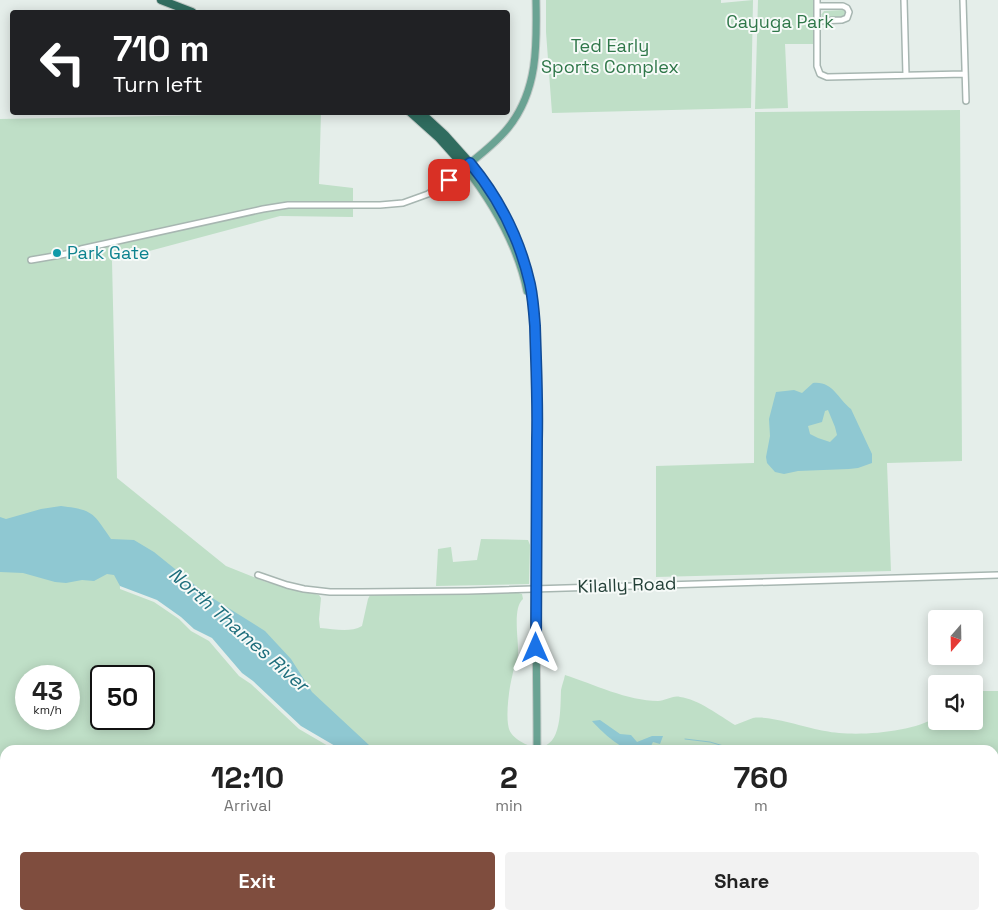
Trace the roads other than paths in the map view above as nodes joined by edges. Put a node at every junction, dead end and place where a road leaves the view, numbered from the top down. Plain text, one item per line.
1 (161, 0) edge
2 (536, 0) edge
3 (904, 0) edge
4 (963, 0) edge
5 (817, 3) edge
6 (187, 10) edge
7 (817, 21) junction
8 (965, 74) junction
9 (906, 75) junction
10 (966, 101) dead end
11 (413, 115) edge
12 (423, 115) edge
13 (468, 165) junction
14 (31, 260) dead end
15 (258, 575) dead end
16 (998, 575) edge
17 (536, 588) junction
18 (537, 745) edge

1 - 6 highway
2 - 13 main road
3 - 9 street
4 - 8 street
5 - 7 street
5 - 7 street
7 - 9 street
8 - 9 street
8 - 10 street
11 - 13 highway
12 - 13 highway
13 - 14 street
13 - 17 main road
15 - 17 street, Kilally Road
16 - 17 street, Kilally Road
17 - 18 main road

